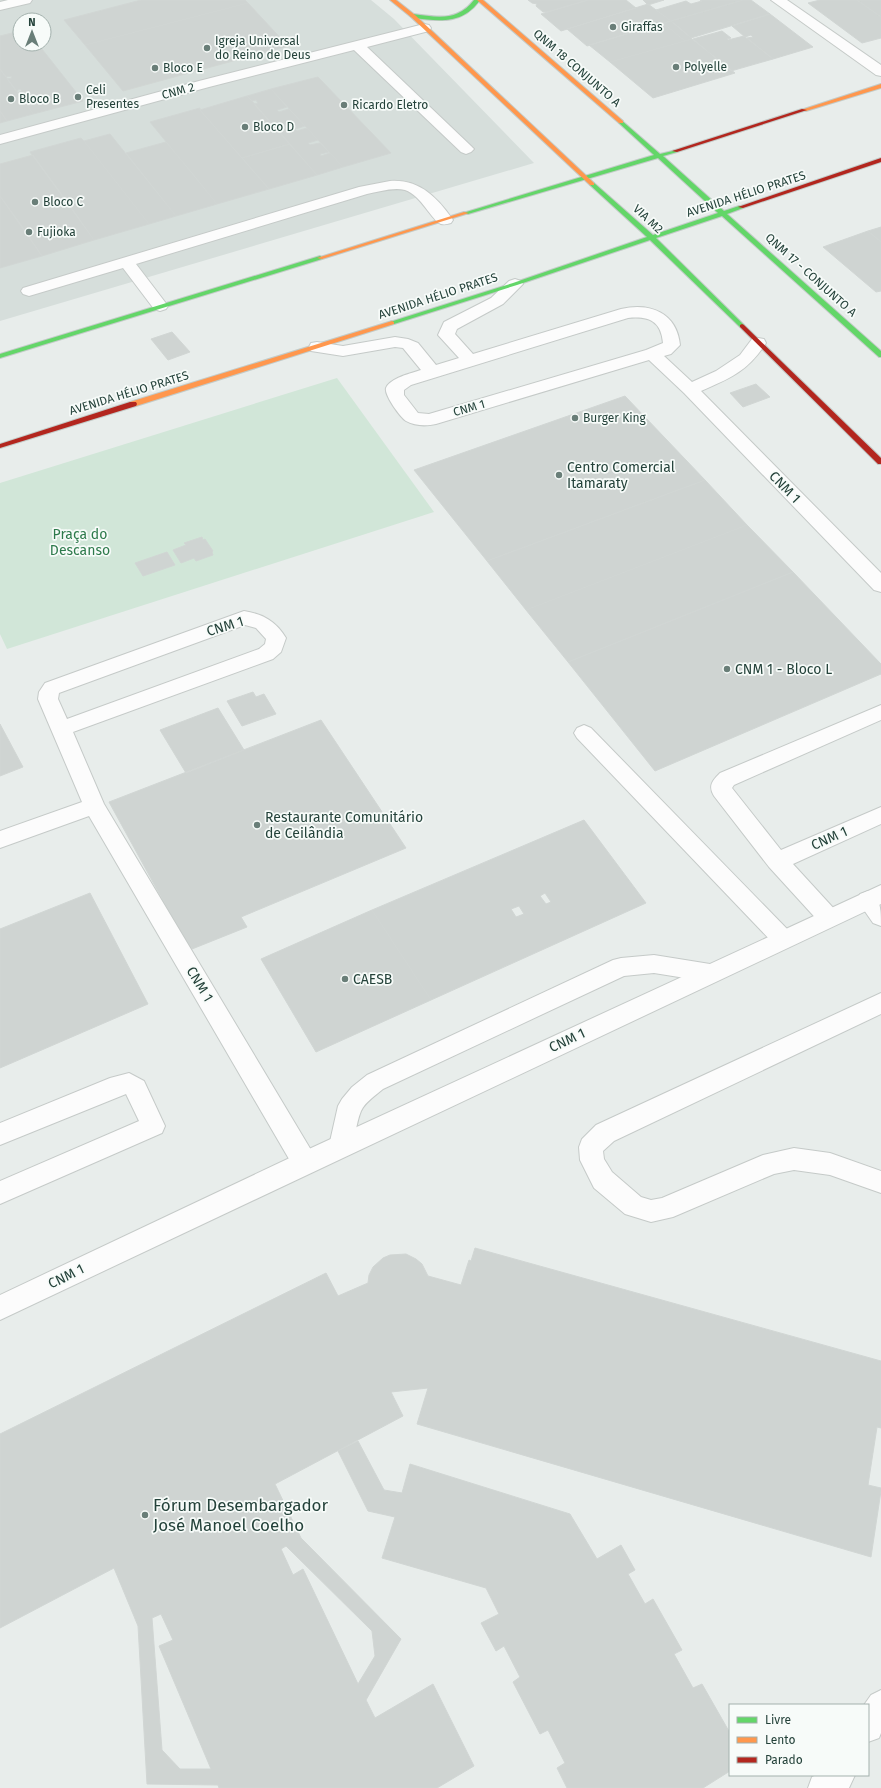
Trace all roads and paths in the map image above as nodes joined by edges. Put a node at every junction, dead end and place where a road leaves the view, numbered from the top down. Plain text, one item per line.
1 (26, 0) edge
2 (392, 0) edge
3 (477, 0) edge
4 (480, 0) edge
5 (778, 0) edge
6 (0, 6) edge
7 (413, 16) junction
8 (424, 28) junction
9 (357, 45) junction
10 (881, 72) edge
11 (881, 86) edge
12 (0, 140) edge
13 (466, 149) dead end
14 (658, 155) junction
15 (881, 160) edge
16 (583, 177) junction
17 (724, 214) junction
18 (445, 220) junction
19 (651, 237) junction
20 (126, 261) junction
21 (516, 284) junction
22 (29, 291) dead end
23 (160, 306) junction
24 (758, 343) junction
25 (317, 347) junction
26 (652, 354) junction
27 (881, 355) edge
28 (0, 356) edge
29 (470, 360) junction
30 (432, 372) junction
31 (690, 389) junction
32 (0, 446) edge
33 (881, 462) edge
34 (881, 585) edge
35 (881, 712) edge
36 (60, 729) junction
37 (584, 733) dead end
38 (94, 806) junction
39 (881, 815) edge
40 (0, 840) edge
41 (777, 861) junction
42 (877, 904) edge
43 (829, 918) junction
44 (783, 939) junction
45 (710, 974) junction
46 (878, 1010) edge
47 (0, 1134) edge
48 (341, 1146) junction
49 (305, 1163) junction
50 (881, 1182) edge
51 (0, 1193) edge
52 (0, 1308) edge
53 (881, 1705) edge
54 (869, 1725) edge
55 (839, 1776) edge
56 (824, 1788) edge

1 - 6 street
2 - 7 main road, VIA M2
3 - 7 main road
4 - 14 main road, QNM 18 CONJUNTO A
5 - 10 street
7 - 8 main road, VIA M2
8 - 9 street, CNM 2
8 - 16 main road, VIA M2
9 - 12 street, CNM 2
9 - 13 street
11 - 14 main road
14 - 16 main road
14 - 17 main road
15 - 17 main road, AVENIDA HÉLIO PRATES
16 - 18 main road
16 - 19 main road, VIA M2
17 - 19 main road, AVENIDA HÉLIO PRATES
17 - 27 main road, QNM 17 - CONJUNTO A
18 - 20 street
18 - 23 main road
19 - 21 main road, AVENIDA HÉLIO PRATES
19 - 24 main road, VIA M2
20 - 22 street
20 - 23 street
21 - 25 main road, AVENIDA HÉLIO PRATES
21 - 29 street
23 - 28 main road
24 - 31 street
24 - 33 main road, VIA M2
25 - 30 street
25 - 32 main road, AVENIDA HÉLIO PRATES
26 - 29 street, CNM 1
26 - 30 street, CNM 1
26 - 31 street, CNM 1
29 - 30 street
31 - 34 street, CNM 1
35 - 41 street
36 - 36 street, CNM 1
36 - 38 street, CNM 1
37 - 44 street
38 - 40 street
38 - 49 street, CNM 1
39 - 41 street, CNM 1
41 - 43 street
42 - 43 street, CNM 1
43 - 44 street, CNM 1
44 - 45 street, CNM 1
45 - 48 street, CNM 1
45 - 48 street
46 - 50 street
47 - 51 street
48 - 49 street, CNM 1
49 - 52 street, CNM 1
53 - 54 street
55 - 56 street

